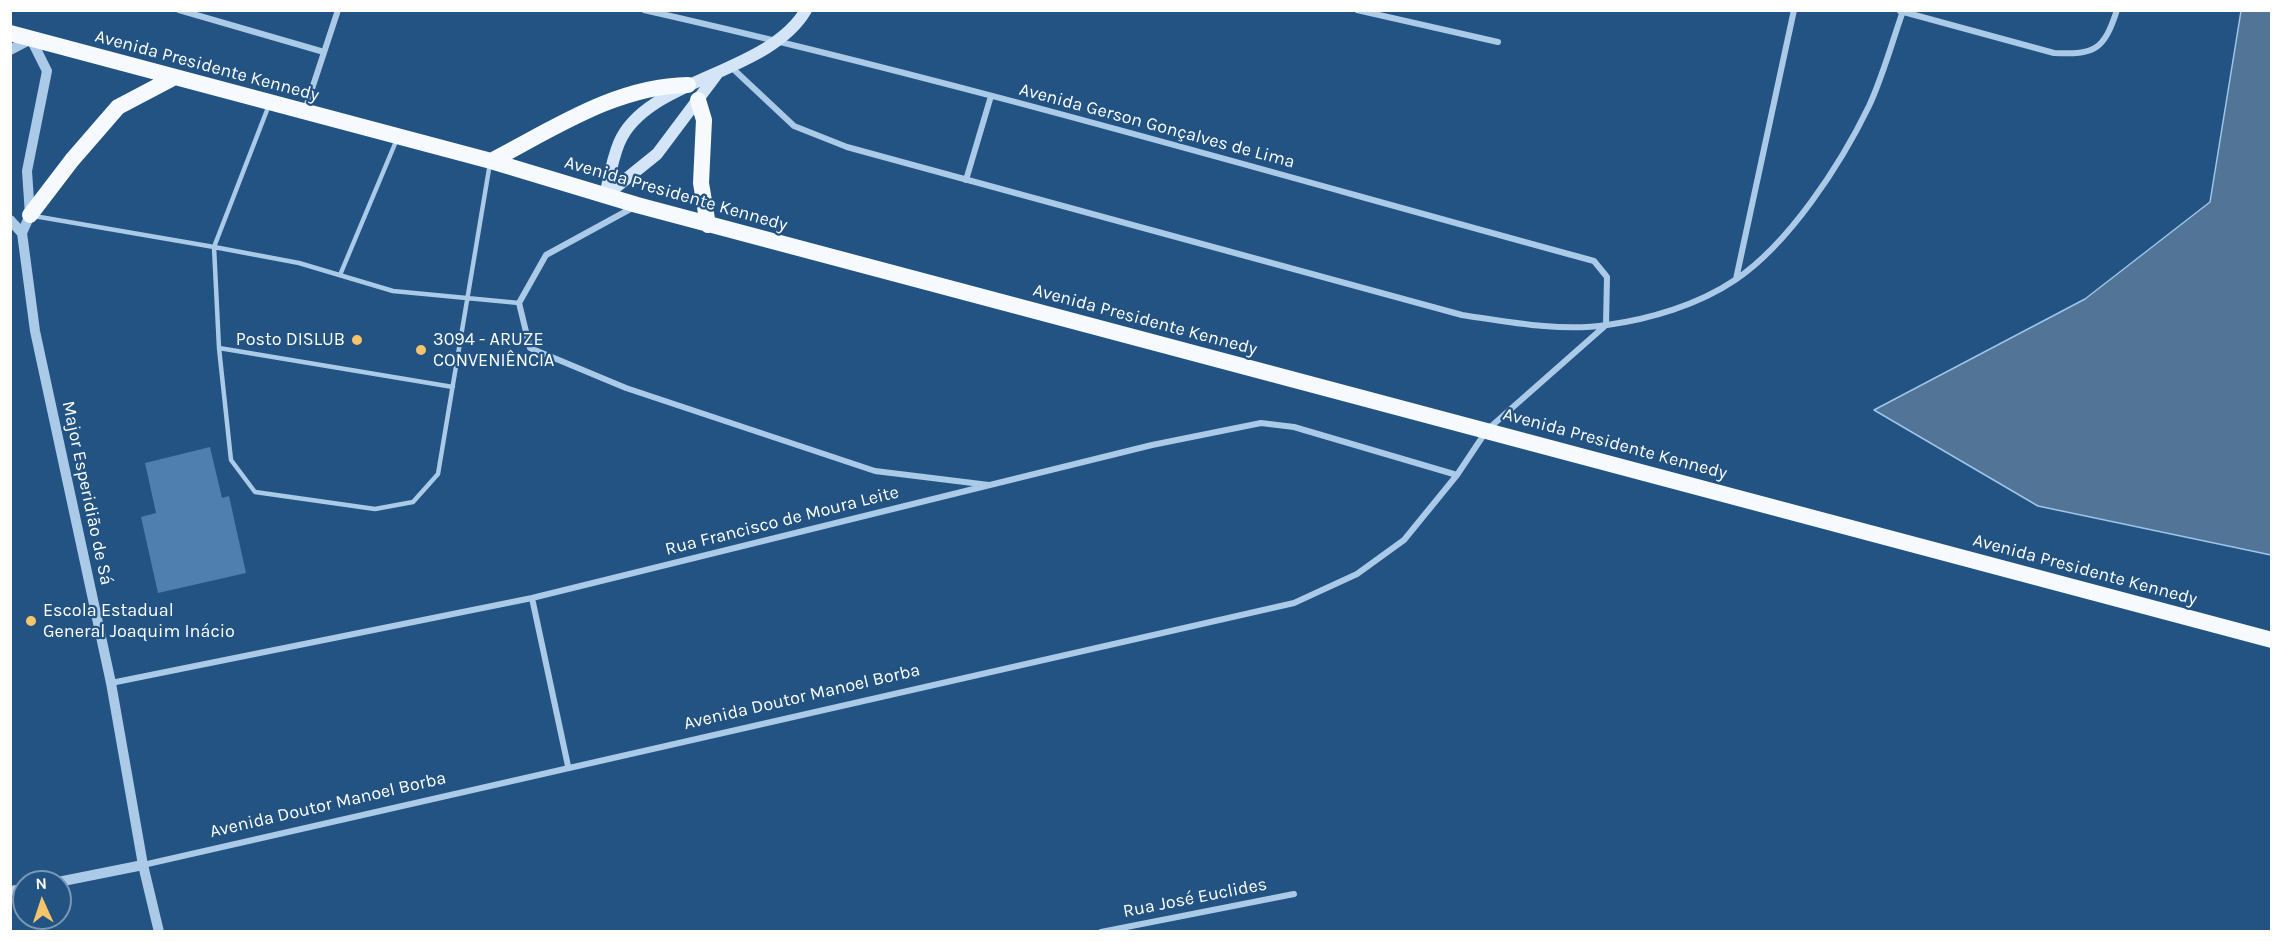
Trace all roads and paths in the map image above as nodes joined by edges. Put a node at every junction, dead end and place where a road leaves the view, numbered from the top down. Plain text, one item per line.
1 (179, 10) edge
2 (338, 10) edge
3 (644, 10) edge
4 (806, 10) edge
5 (1357, 10) edge
6 (1794, 10) edge
7 (2117, 10) edge
8 (1901, 11) edge
9 (10, 33) edge
10 (31, 39) junction
11 (781, 41) junction
12 (1498, 42) dead end
13 (10, 50) edge
14 (324, 52) junction
15 (730, 66) junction
16 (718, 73) junction
17 (175, 77) junction
18 (688, 85) junction
19 (991, 96) junction
20 (698, 100) junction
21 (270, 102) junction
22 (305, 112) junction
23 (398, 136) junction
24 (491, 161) junction
25 (966, 180) junction
26 (604, 196) junction
27 (637, 205) junction
28 (30, 215) junction
29 (10, 220) edge
30 (708, 225) junction
31 (22, 233) junction
32 (214, 247) junction
33 (340, 275) junction
34 (1736, 280) junction
35 (468, 298) junction
36 (519, 303) junction
37 (1606, 325) junction
38 (219, 348) junction
39 (453, 387) junction
40 (1487, 430) junction
41 (1457, 475) junction
42 (992, 486) junction
43 (532, 598) junction
44 (2271, 640) edge
45 (111, 683) junction
46 (568, 766) junction
47 (143, 865) junction
48 (72, 879) edge
49 (1294, 894) dead end
50 (159, 932) edge
51 (1101, 932) edge

1 - 14 street
2 - 14 street
3 - 11 street, Avenida Gerson Gonçalves de Lima
4 - 11 main road
5 - 12 street
6 - 34 street
7 - 8 street
8 - 34 street
9 - 10 highway, Avenida Presidente Kennedy
10 - 13 street
10 - 17 highway, Avenida Presidente Kennedy
10 - 28 street
11 - 15 main road
11 - 19 street, Avenida Gerson Gonçalves de Lima
14 - 22 street
15 - 16 main road
15 - 25 street
16 - 18 main road
16 - 20 main road
17 - 21 highway, Avenida Presidente Kennedy
17 - 28 highway
18 - 24 highway
18 - 26 main road
19 - 25 street
19 - 37 street, Avenida Gerson Gonçalves de Lima
20 - 26 main road
20 - 30 highway
21 - 22 highway, Avenida Presidente Kennedy
21 - 32 lane
22 - 23 highway, Avenida Presidente Kennedy
23 - 24 highway, Avenida Presidente Kennedy
23 - 33 lane
24 - 26 highway, Avenida Presidente Kennedy
24 - 35 lane
25 - 37 street
26 - 27 highway, Avenida Presidente Kennedy
27 - 30 highway, Avenida Presidente Kennedy
27 - 36 street
28 - 31 street
28 - 32 lane
29 - 31 street
30 - 40 highway, Avenida Presidente Kennedy
31 - 45 street, Major Esperidião de Sá
32 - 33 lane
32 - 38 lane
33 - 35 lane
34 - 37 street
35 - 36 lane
35 - 39 lane
36 - 42 street
37 - 40 street, Avenida Doutor Manoel Borba
38 - 39 lane
38 - 39 lane
40 - 41 street, Avenida Doutor Manoel Borba
40 - 44 highway, Avenida Presidente Kennedy
41 - 42 street, Rua Francisco de Moura Leite
41 - 46 street, Avenida Doutor Manoel Borba
42 - 43 street, Rua Francisco de Moura Leite
43 - 45 street, Rua Francisco de Moura Leite
43 - 46 street
45 - 47 street, Major Esperidião de Sá
46 - 47 street, Avenida Doutor Manoel Borba
47 - 48 street, Avenida Doutor Manoel Borba
47 - 50 street, Major Esperidião de Sá
49 - 51 street, Rua José Euclides

